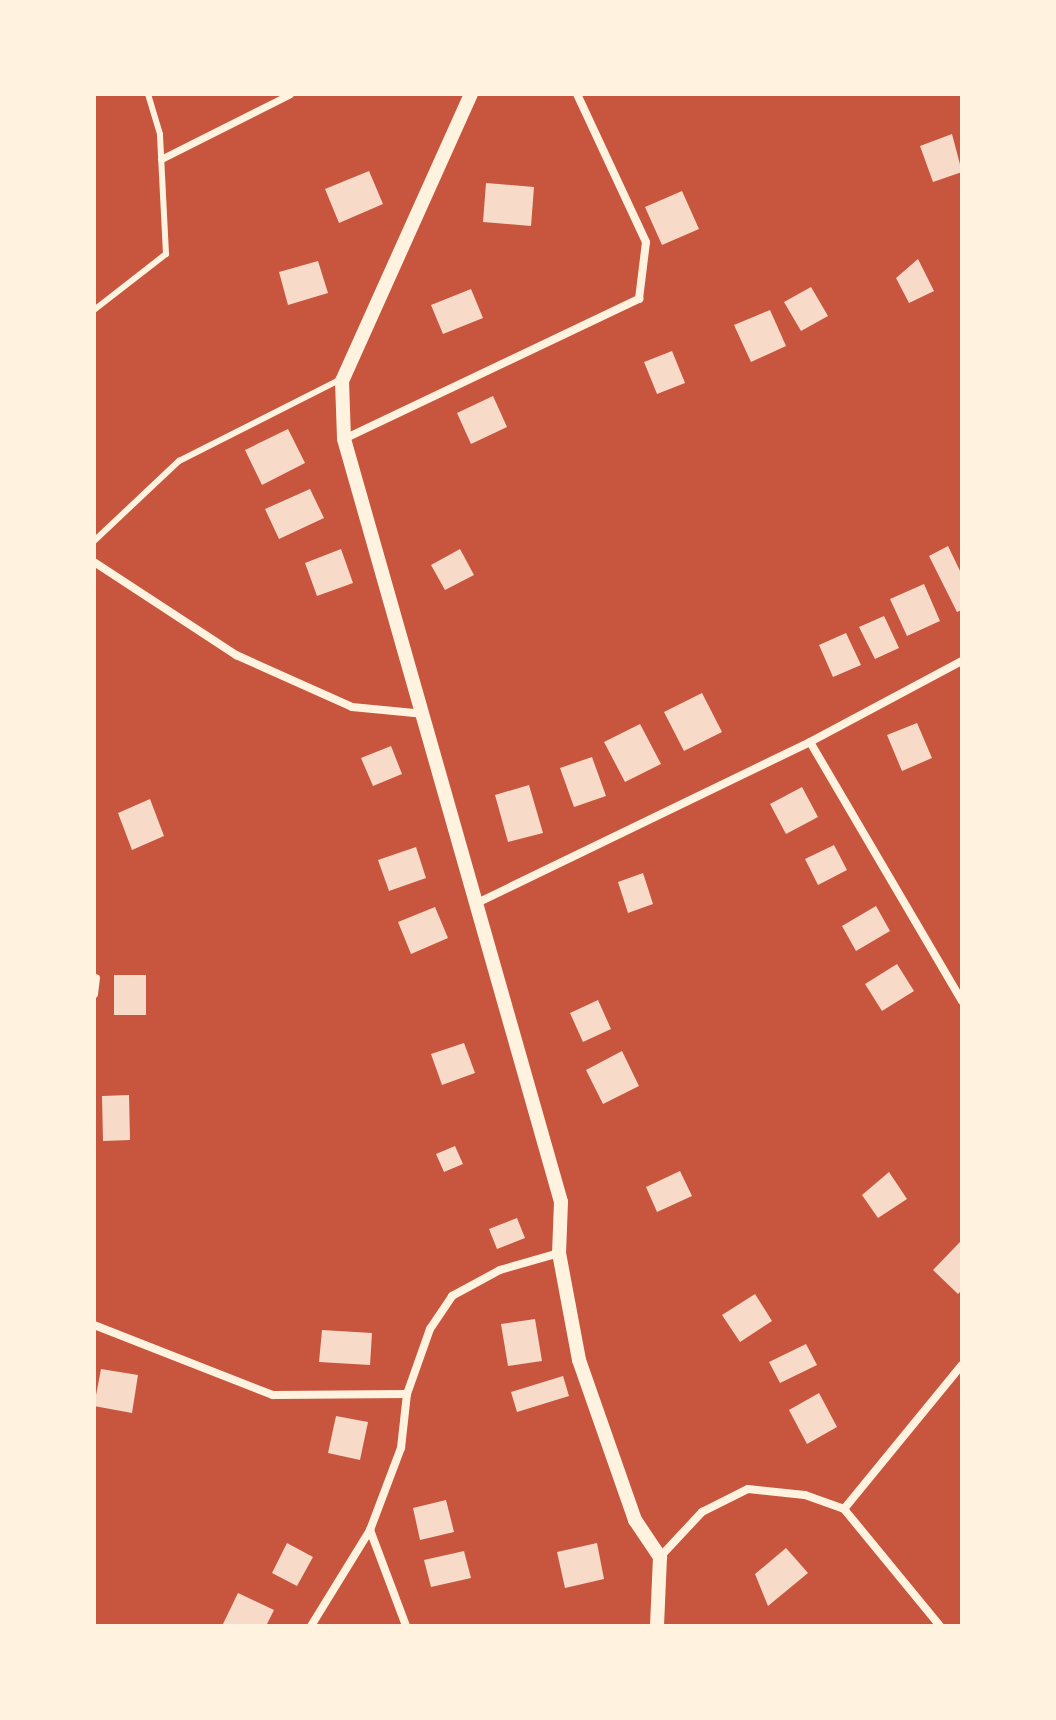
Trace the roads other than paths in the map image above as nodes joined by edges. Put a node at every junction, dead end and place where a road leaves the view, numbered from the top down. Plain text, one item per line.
1 (148, 94) edge
2 (290, 94) edge
3 (471, 94) edge
4 (577, 94) edge
5 (161, 159) junction
6 (94, 310) edge
7 (344, 378) junction
8 (344, 439) junction
9 (94, 541) edge
10 (94, 562) edge
11 (962, 661) edge
12 (426, 714) junction
13 (810, 742) junction
14 (474, 905) junction
15 (96, 978) edge
16 (94, 994) edge
17 (962, 1001) edge
18 (559, 1253) junction
19 (94, 1325) edge
20 (962, 1365) edge
21 (407, 1394) junction
22 (844, 1509) junction
23 (370, 1530) junction
24 (660, 1557) junction
25 (311, 1626) edge
26 (406, 1626) edge
27 (657, 1626) edge
28 (940, 1626) edge

1 - 5 lane
2 - 5 street
3 - 7 street
4 - 8 street
5 - 6 lane
7 - 8 street
7 - 9 lane
8 - 12 street
10 - 12 street
11 - 13 street
12 - 14 street
13 - 14 street
13 - 17 street
14 - 18 street
15 - 16 street
18 - 21 street
18 - 24 street
19 - 21 street
20 - 22 street
21 - 23 street
22 - 24 street
22 - 28 street
23 - 25 street
23 - 26 street
24 - 27 street

